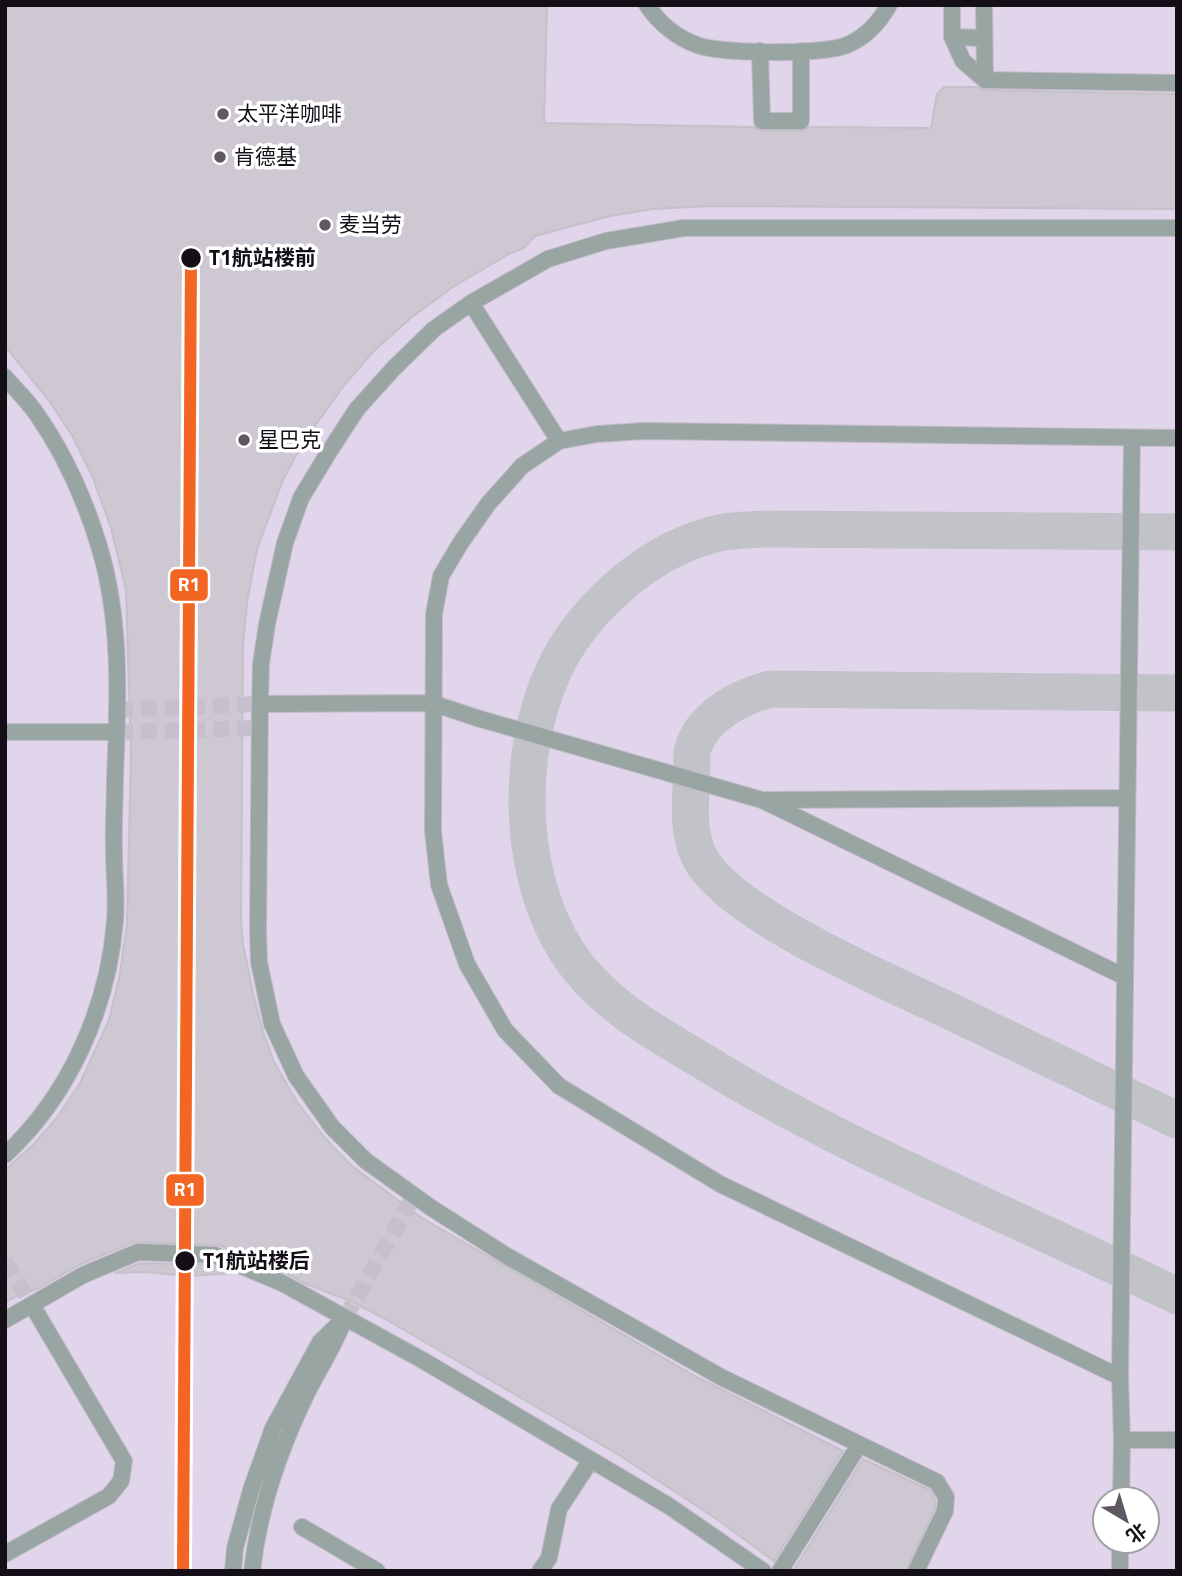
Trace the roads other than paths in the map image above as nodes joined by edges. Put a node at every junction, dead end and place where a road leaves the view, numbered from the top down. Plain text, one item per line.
1 (647, 5) edge
2 (889, 5) edge
3 (984, 5) edge
4 (952, 8) dead end
5 (952, 37) junction
6 (983, 38) junction
7 (760, 51) junction
8 (802, 51) junction
9 (985, 80) junction
10 (1177, 83) edge
11 (1177, 229) edge
12 (471, 303) junction
13 (5, 377) edge
14 (1132, 438) junction
15 (1177, 438) edge
16 (559, 441) junction
17 (432, 703) junction
18 (260, 704) junction
19 (5, 732) edge
20 (117, 732) junction
21 (1126, 798) junction
22 (762, 800) junction
23 (1125, 976) junction
24 (5, 1155) edge
25 (32, 1305) junction
26 (345, 1318) junction
27 (5, 1320) edge
28 (1120, 1377) junction
29 (1122, 1440) junction
30 (1177, 1440) edge
31 (859, 1446) junction
32 (591, 1460) junction
33 (1121, 1485) edge
34 (302, 1527) dead end
35 (5, 1554) edge
36 (233, 1571) edge
37 (252, 1571) edge
38 (377, 1571) edge
39 (540, 1571) edge
40 (763, 1571) edge
41 (780, 1571) edge
42 (916, 1571) edge

1 - 7 lane
2 - 8 lane
3 - 6 lane
4 - 5 lane
5 - 6 lane
5 - 9 lane
6 - 9 lane
7 - 8 lane
7 - 8 lane
9 - 10 lane
11 - 12 lane
12 - 16 lane
12 - 18 lane
13 - 20 lane
14 - 15 lane
14 - 16 lane
14 - 21 lane
16 - 17 lane
17 - 18 lane
17 - 22 lane
17 - 28 lane
18 - 31 lane
19 - 20 lane
20 - 24 lane
21 - 22 lane
21 - 23 lane
22 - 23 lane
23 - 28 lane
25 - 26 lane
25 - 27 lane
25 - 35 lane
26 - 32 lane
26 - 36 lane
26 - 37 lane
28 - 29 lane
29 - 30 lane
29 - 33 lane
31 - 41 lane
31 - 42 lane
32 - 39 lane
32 - 40 lane
34 - 38 lane

